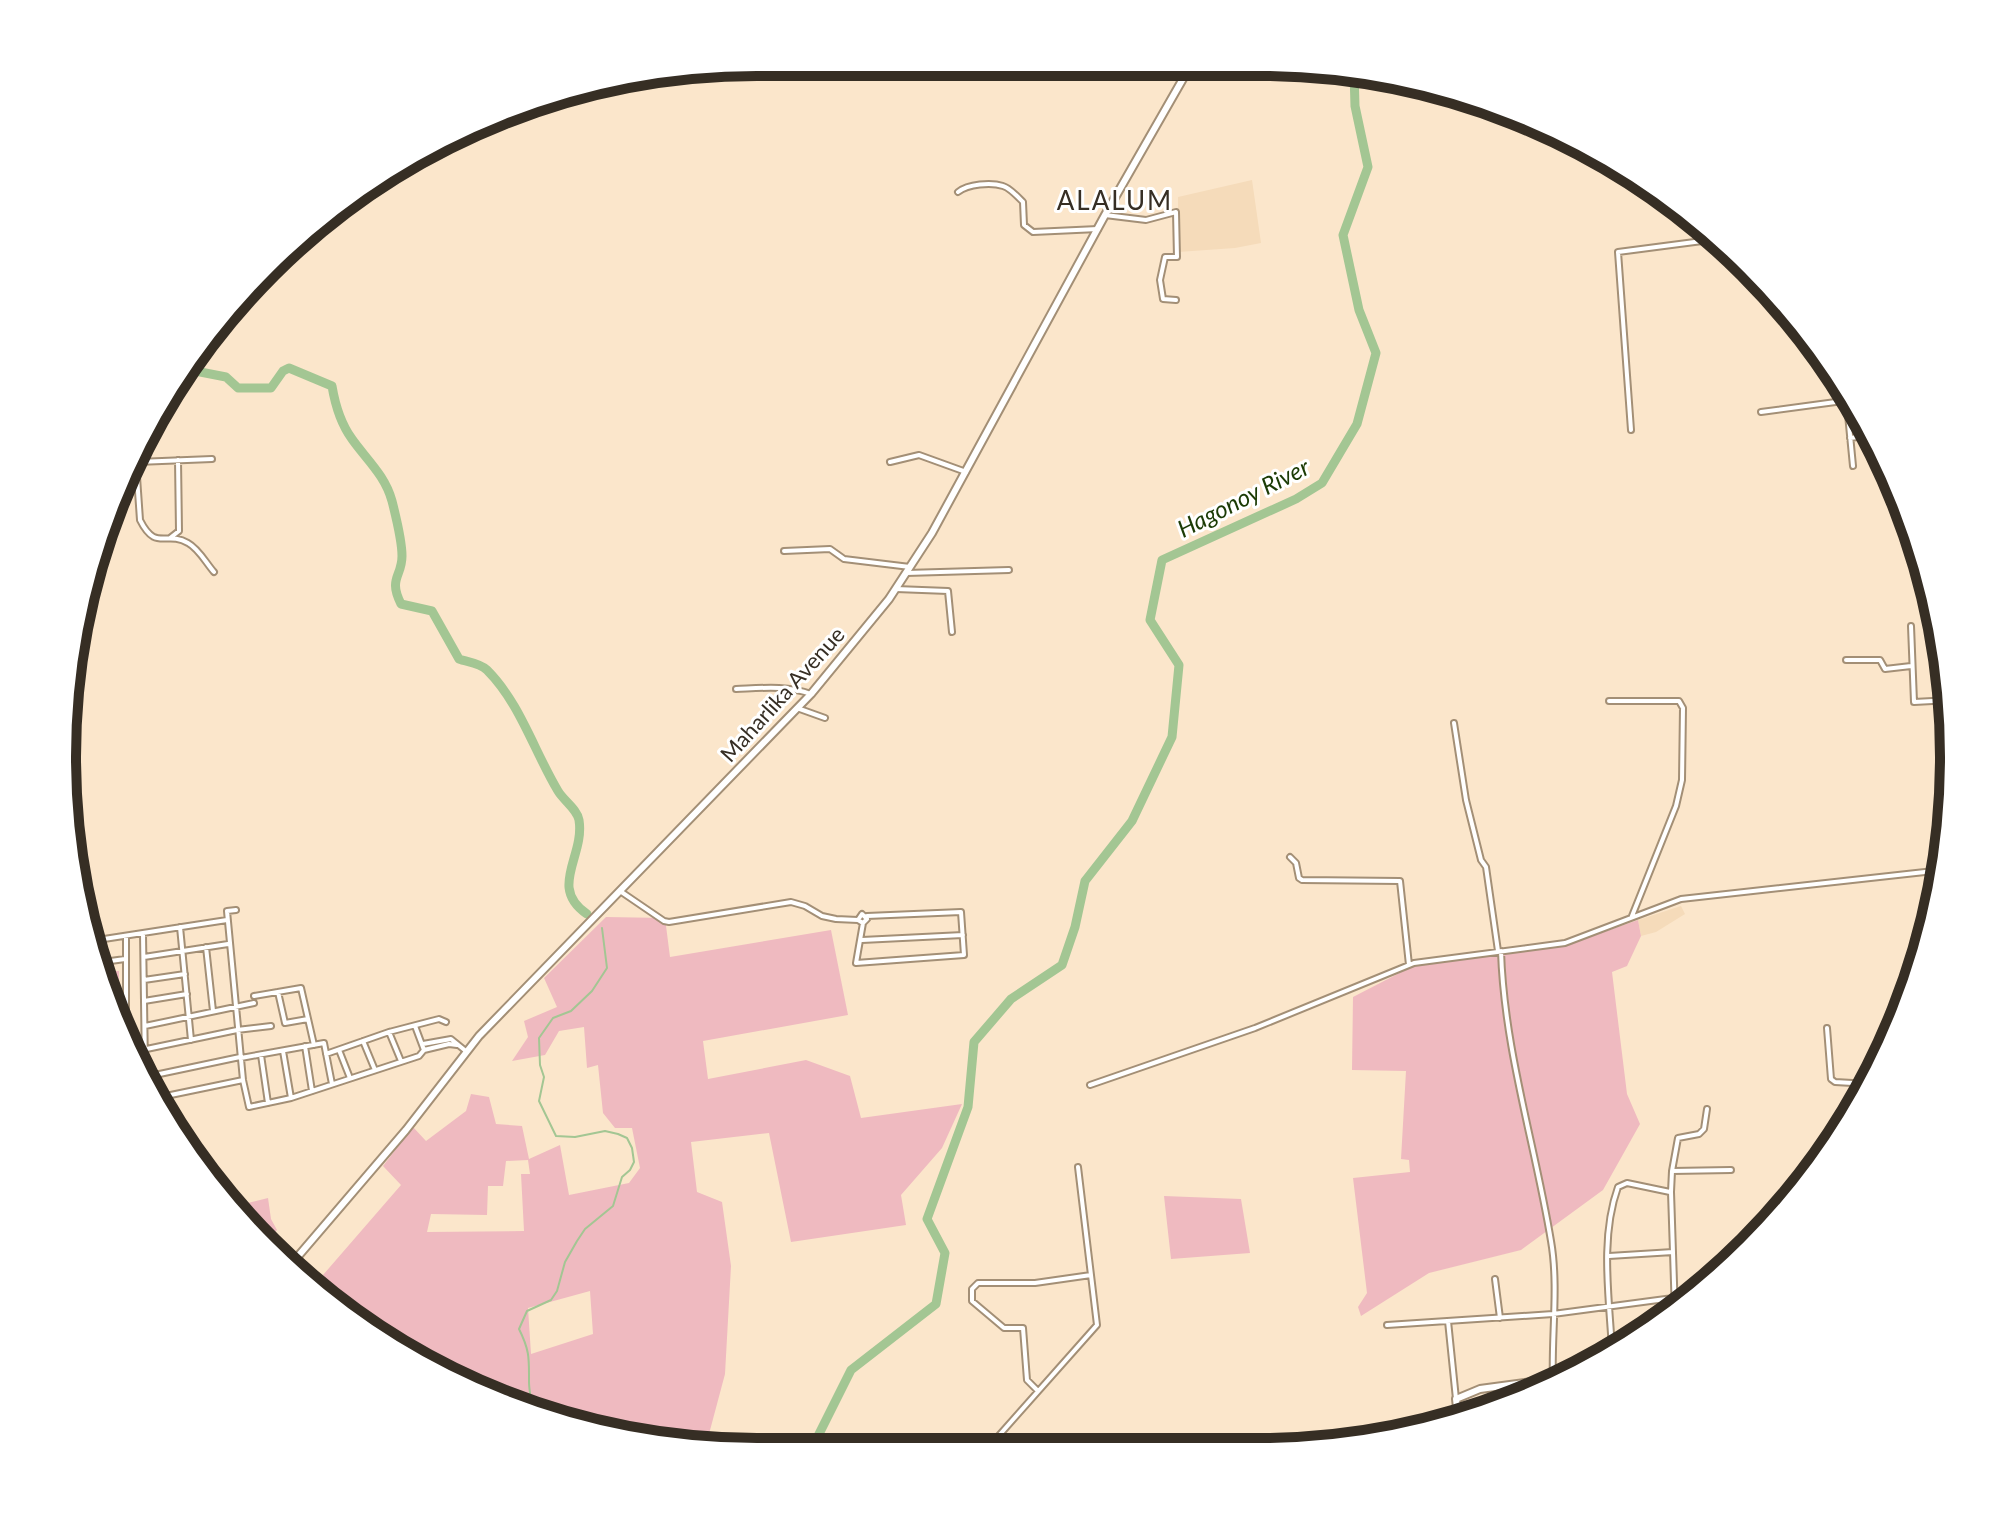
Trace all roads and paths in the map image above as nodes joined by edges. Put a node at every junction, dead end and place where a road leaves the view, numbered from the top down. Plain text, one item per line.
1 (1185, 76) edge
2 (958, 192) dead end
3 (1105, 215) junction
4 (1098, 229) junction
5 (1703, 241) edge
6 (1176, 300) dead end
7 (1839, 402) edge
8 (1761, 412) dead end
9 (1848, 415) edge
10 (1631, 430) dead end
11 (1860, 437) edge
12 (1850, 438) junction
13 (212, 459) dead end
14 (178, 460) junction
15 (143, 462) edge
16 (890, 462) dead end
17 (1853, 466) dead end
18 (966, 472) junction
19 (138, 475) edge
20 (168, 539) junction
21 (784, 551) dead end
22 (908, 570) junction
23 (1009, 570) dead end
24 (214, 572) dead end
25 (896, 589) junction
26 (1911, 626) dead end
27 (952, 632) dead end
28 (1846, 660) dead end
29 (1911, 666) junction
30 (736, 689) dead end
31 (811, 694) junction
32 (1609, 701) dead end
33 (1938, 701) edge
34 (797, 708) junction
35 (825, 718) dead end
36 (1454, 723) dead end
37 (1290, 857) dead end
38 (1930, 871) edge
39 (620, 891) junction
40 (236, 910) dead end
41 (1632, 916) junction
42 (227, 920) junction
43 (860, 922) junction
44 (180, 927) junction
45 (143, 933) junction
46 (963, 935) junction
47 (126, 936) junction
48 (101, 940) edge
49 (862, 940) junction
50 (229, 944) junction
51 (206, 947) junction
52 (183, 951) junction
53 (1500, 951) junction
54 (144, 957) junction
55 (126, 959) junction
56 (108, 961) edge
57 (1409, 965) junction
58 (185, 974) junction
59 (144, 980) junction
60 (278, 992) junction
61 (187, 994) junction
62 (254, 996) dead end
63 (144, 1001) junction
64 (254, 1003) dead end
65 (235, 1006) junction
66 (125, 1011) edge
67 (213, 1011) junction
68 (189, 1016) junction
69 (308, 1019) junction
70 (446, 1022) dead end
71 (145, 1026) junction
72 (271, 1026) dead end
73 (415, 1026) junction
74 (1827, 1028) dead end
75 (237, 1030) junction
76 (389, 1032) junction
77 (191, 1040) junction
78 (363, 1041) junction
79 (314, 1045) junction
80 (305, 1046) junction
81 (423, 1048) junction
82 (145, 1049) junction
83 (339, 1050) junction
84 (283, 1051) junction
85 (467, 1052) junction
86 (326, 1054) junction
87 (261, 1055) junction
88 (145, 1056) edge
89 (240, 1058) junction
90 (401, 1061) junction
91 (375, 1070) junction
92 (155, 1075) edge
93 (350, 1078) junction
94 (243, 1080) junction
95 (1857, 1083) edge
96 (332, 1084) junction
97 (1090, 1085) dead end
98 (312, 1091) junction
99 (166, 1096) edge
100 (291, 1098) junction
101 (268, 1103) junction
102 (1707, 1109) dead end
103 (1078, 1167) dead end
104 (1731, 1170) dead end
105 (1672, 1171) junction
106 (1671, 1192) junction
107 (1673, 1252) junction
108 (1609, 1256) junction
109 (296, 1258) edge
110 (1091, 1275) junction
111 (1495, 1279) dead end
112 (1673, 1298) joint
113 (1609, 1307) junction
114 (1553, 1314) junction
115 (1500, 1318) junction
116 (1448, 1321) junction
117 (1387, 1325) dead end
118 (1611, 1340) edge
119 (1555, 1370) edge
120 (1529, 1382) edge
121 (1513, 1383) junction
122 (1513, 1389) edge
123 (1038, 1391) junction
124 (1456, 1399) junction
125 (1457, 1408) edge
126 (997, 1438) edge

1 - 3 main road, Maharlika Avenue
2 - 4 street
3 - 4 main road, Maharlika Avenue
3 - 6 street
4 - 18 main road, Maharlika Avenue
5 - 10 street
7 - 8 street
9 - 12 street
11 - 12 street
12 - 17 street
13 - 14 street
14 - 15 street
14 - 20 street
16 - 18 street
18 - 22 main road, Maharlika Avenue
19 - 20 street
20 - 24 street
21 - 22 street
22 - 23 street
22 - 25 main road, Maharlika Avenue
25 - 27 street
25 - 31 main road, Maharlika Avenue
26 - 29 street
28 - 29 street
29 - 33 street
30 - 31 street
31 - 34 main road, Maharlika Avenue
32 - 41 street
34 - 35 street
34 - 39 main road, Maharlika Avenue
36 - 53 street
37 - 57 street
38 - 41 street
39 - 43 street
39 - 85 main road, Maharlika Avenue
40 - 42 street
41 - 53 street
42 - 44 street
42 - 50 street
43 - 46 street
43 - 49 street
44 - 45 street
44 - 52 street
45 - 47 street
45 - 54 street
46 - 49 street
46 - 49 street
47 - 48 street
47 - 55 street
50 - 51 street
50 - 65 street
51 - 52 street
51 - 67 street
52 - 54 street
52 - 58 street
53 - 57 street
53 - 114 street
54 - 59 street
55 - 56 street
55 - 66 street
57 - 97 street
58 - 59 street
58 - 61 street
59 - 63 street
60 - 62 street
60 - 69 street
60 - 69 street
61 - 63 street
61 - 68 street
63 - 71 street
64 - 65 street
65 - 67 street
65 - 75 street
67 - 68 street
68 - 71 street
68 - 77 street
69 - 79 street
70 - 73 street
71 - 82 street
72 - 75 street
73 - 76 street
73 - 81 street
74 - 95 street
75 - 77 street
75 - 89 street
76 - 78 street
76 - 90 street
77 - 82 street
78 - 83 street
78 - 91 street
79 - 80 street
79 - 86 street
80 - 84 street
80 - 98 street
81 - 85 street
81 - 90 street
82 - 88 street
83 - 86 street
83 - 93 street
84 - 87 street
84 - 100 street
85 - 109 main road, Maharlika Avenue
86 - 96 street
87 - 89 street
87 - 101 street
89 - 92 street
89 - 94 street
90 - 91 street
91 - 93 street
93 - 96 street
94 - 99 street
94 - 101 street
96 - 98 street
98 - 100 street
100 - 101 street
102 - 105 street
103 - 110 street
104 - 105 street
105 - 106 street
106 - 107 street
106 - 108 street
107 - 108 street
107 - 112 street
108 - 113 street
110 - 123 street
110 - 123 street
111 - 115 street
112 - 113 street
113 - 114 street
113 - 118 street
114 - 115 street
114 - 119 street
115 - 116 street
116 - 117 street
116 - 124 street
120 - 121 main road
121 - 122 street
121 - 124 main road
123 - 126 street
124 - 125 main road

